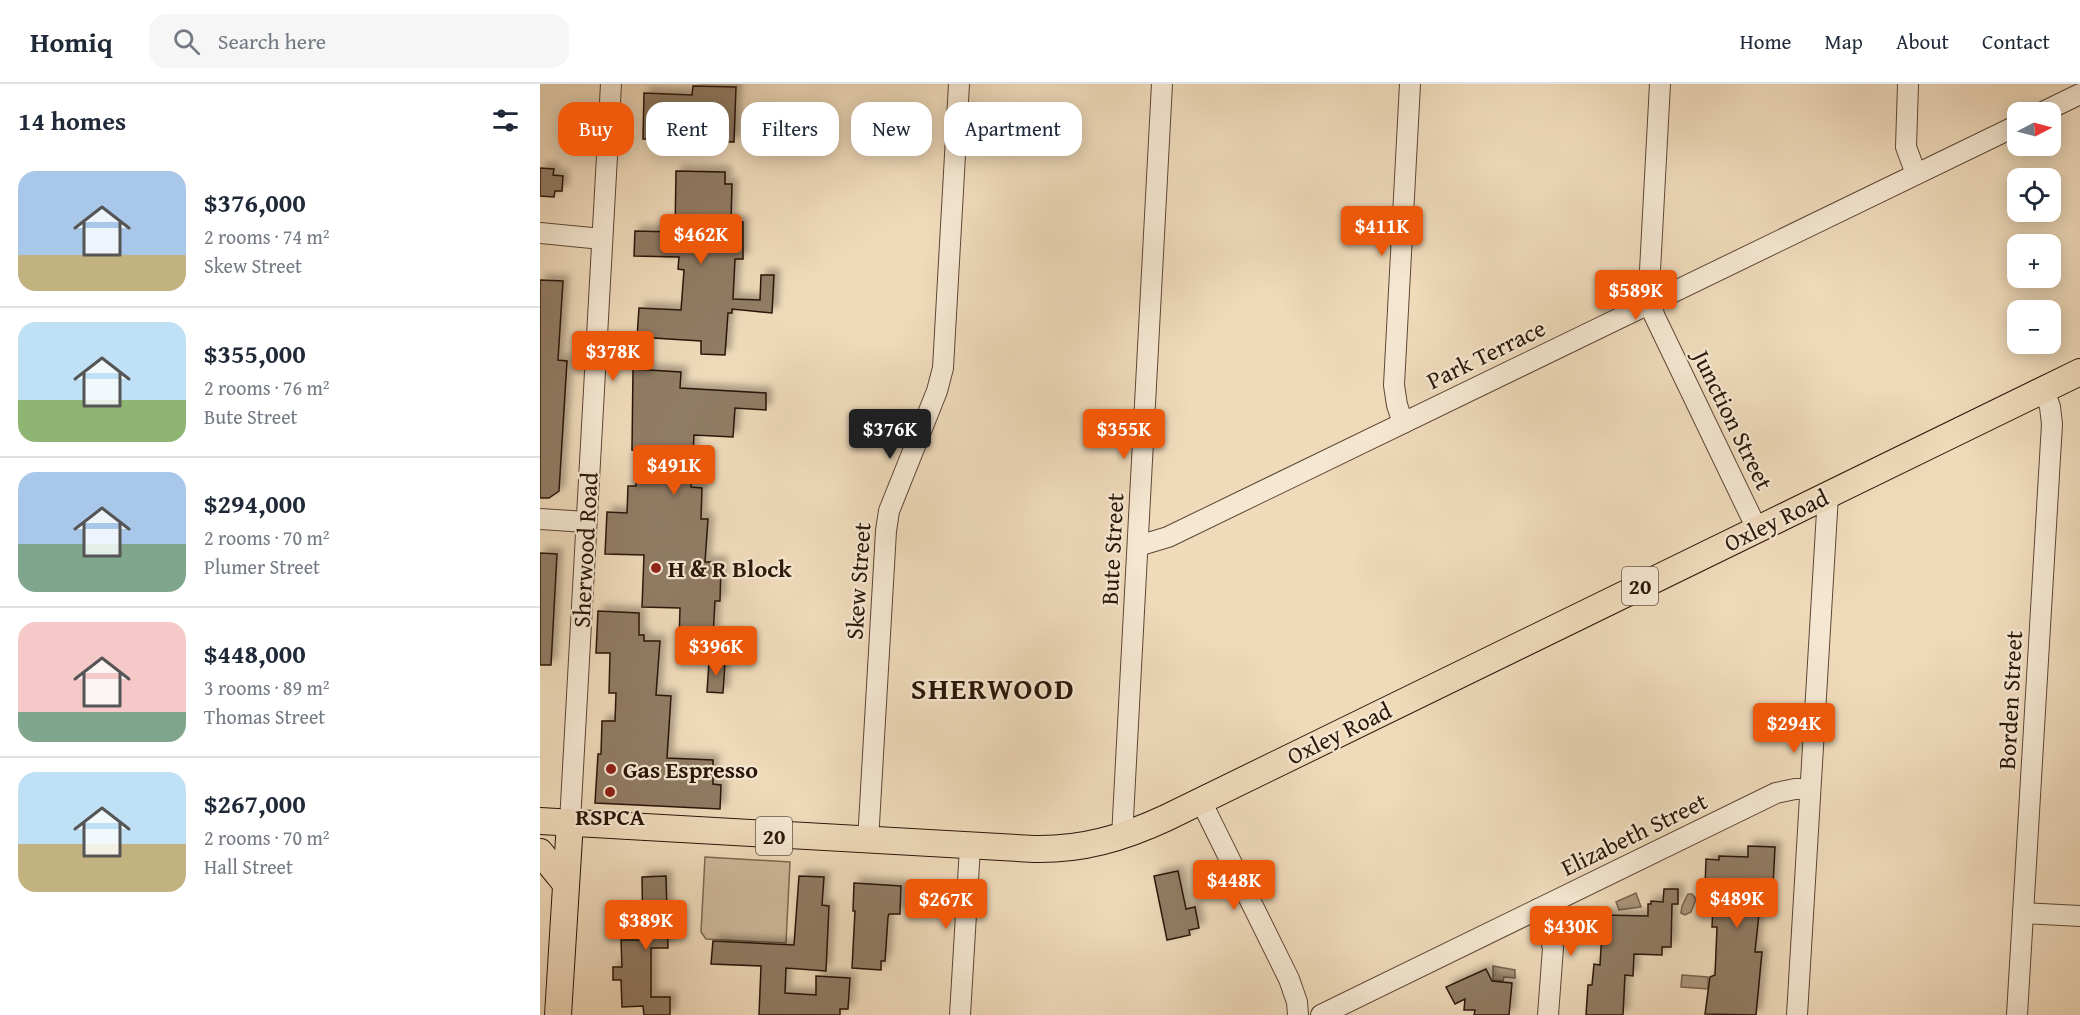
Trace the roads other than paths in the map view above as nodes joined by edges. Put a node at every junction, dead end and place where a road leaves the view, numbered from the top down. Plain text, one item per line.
1 (611, 84) edge
2 (958, 84) edge
3 (1162, 84) edge
4 (1410, 84) edge
5 (1660, 84) edge
6 (1908, 84) edge
7 (2080, 94) edge
8 (2061, 103) edge
9 (2007, 130) edge
10 (1916, 174) junction
11 (540, 233) edge
12 (602, 239) junction
13 (1652, 302) junction
14 (2080, 372) edge
15 (2044, 390) junction
16 (1403, 423) junction
17 (1828, 495) junction
18 (540, 519) edge
19 (586, 522) junction
20 (1757, 529) junction
21 (1138, 546) junction
22 (1810, 789) junction
23 (1201, 801) junction
24 (540, 821) edge
25 (570, 822) junction
26 (1122, 837) junction
27 (868, 841) junction
28 (970, 847) junction
29 (540, 852) edge
30 (566, 884) junction
31 (1538, 909) junction
32 (2023, 913) junction
33 (2080, 916) edge
34 (558, 1015) edge
35 (960, 1015) edge
36 (1298, 1015) edge
37 (1321, 1015) edge
38 (1548, 1015) edge
39 (1797, 1015) edge
40 (2017, 1015) edge

1 - 12 street, Sherwood Road
2 - 27 street, Skew Street
3 - 21 street, Bute Street
4 - 16 street
5 - 13 street, Junction Street
6 - 10 street
7 - 8 street
9 - 10 street, Park Terrace
10 - 13 street, Park Terrace
11 - 12 street
12 - 19 street, Sherwood Road
13 - 16 street, Park Terrace
13 - 20 street, Junction Street
14 - 15 main road, Oxley Road / 20
15 - 17 main road, Oxley Road / 20
15 - 32 street, Borden Street
16 - 21 street, Park Terrace
17 - 20 main road, Oxley Road / 20
17 - 22 street
18 - 19 street
19 - 25 street, Sherwood Road
20 - 23 main road, Oxley Road / 20
21 - 26 street, Bute Street
22 - 31 street, Elizabeth Street
22 - 39 street
23 - 26 main road, Oxley Road / 20
23 - 36 street
24 - 25 main road, Oxley Road
25 - 27 main road, Oxley Road / 20
25 - 30 main road, Sherwood Road
26 - 28 main road, Oxley Road / 20
27 - 28 main road, Oxley Road / 20
28 - 35 street
29 - 30 main road
30 - 34 main road, Sherwood Road
31 - 37 street, Elizabeth Street
31 - 38 street
32 - 33 street
32 - 40 street, Borden Street

